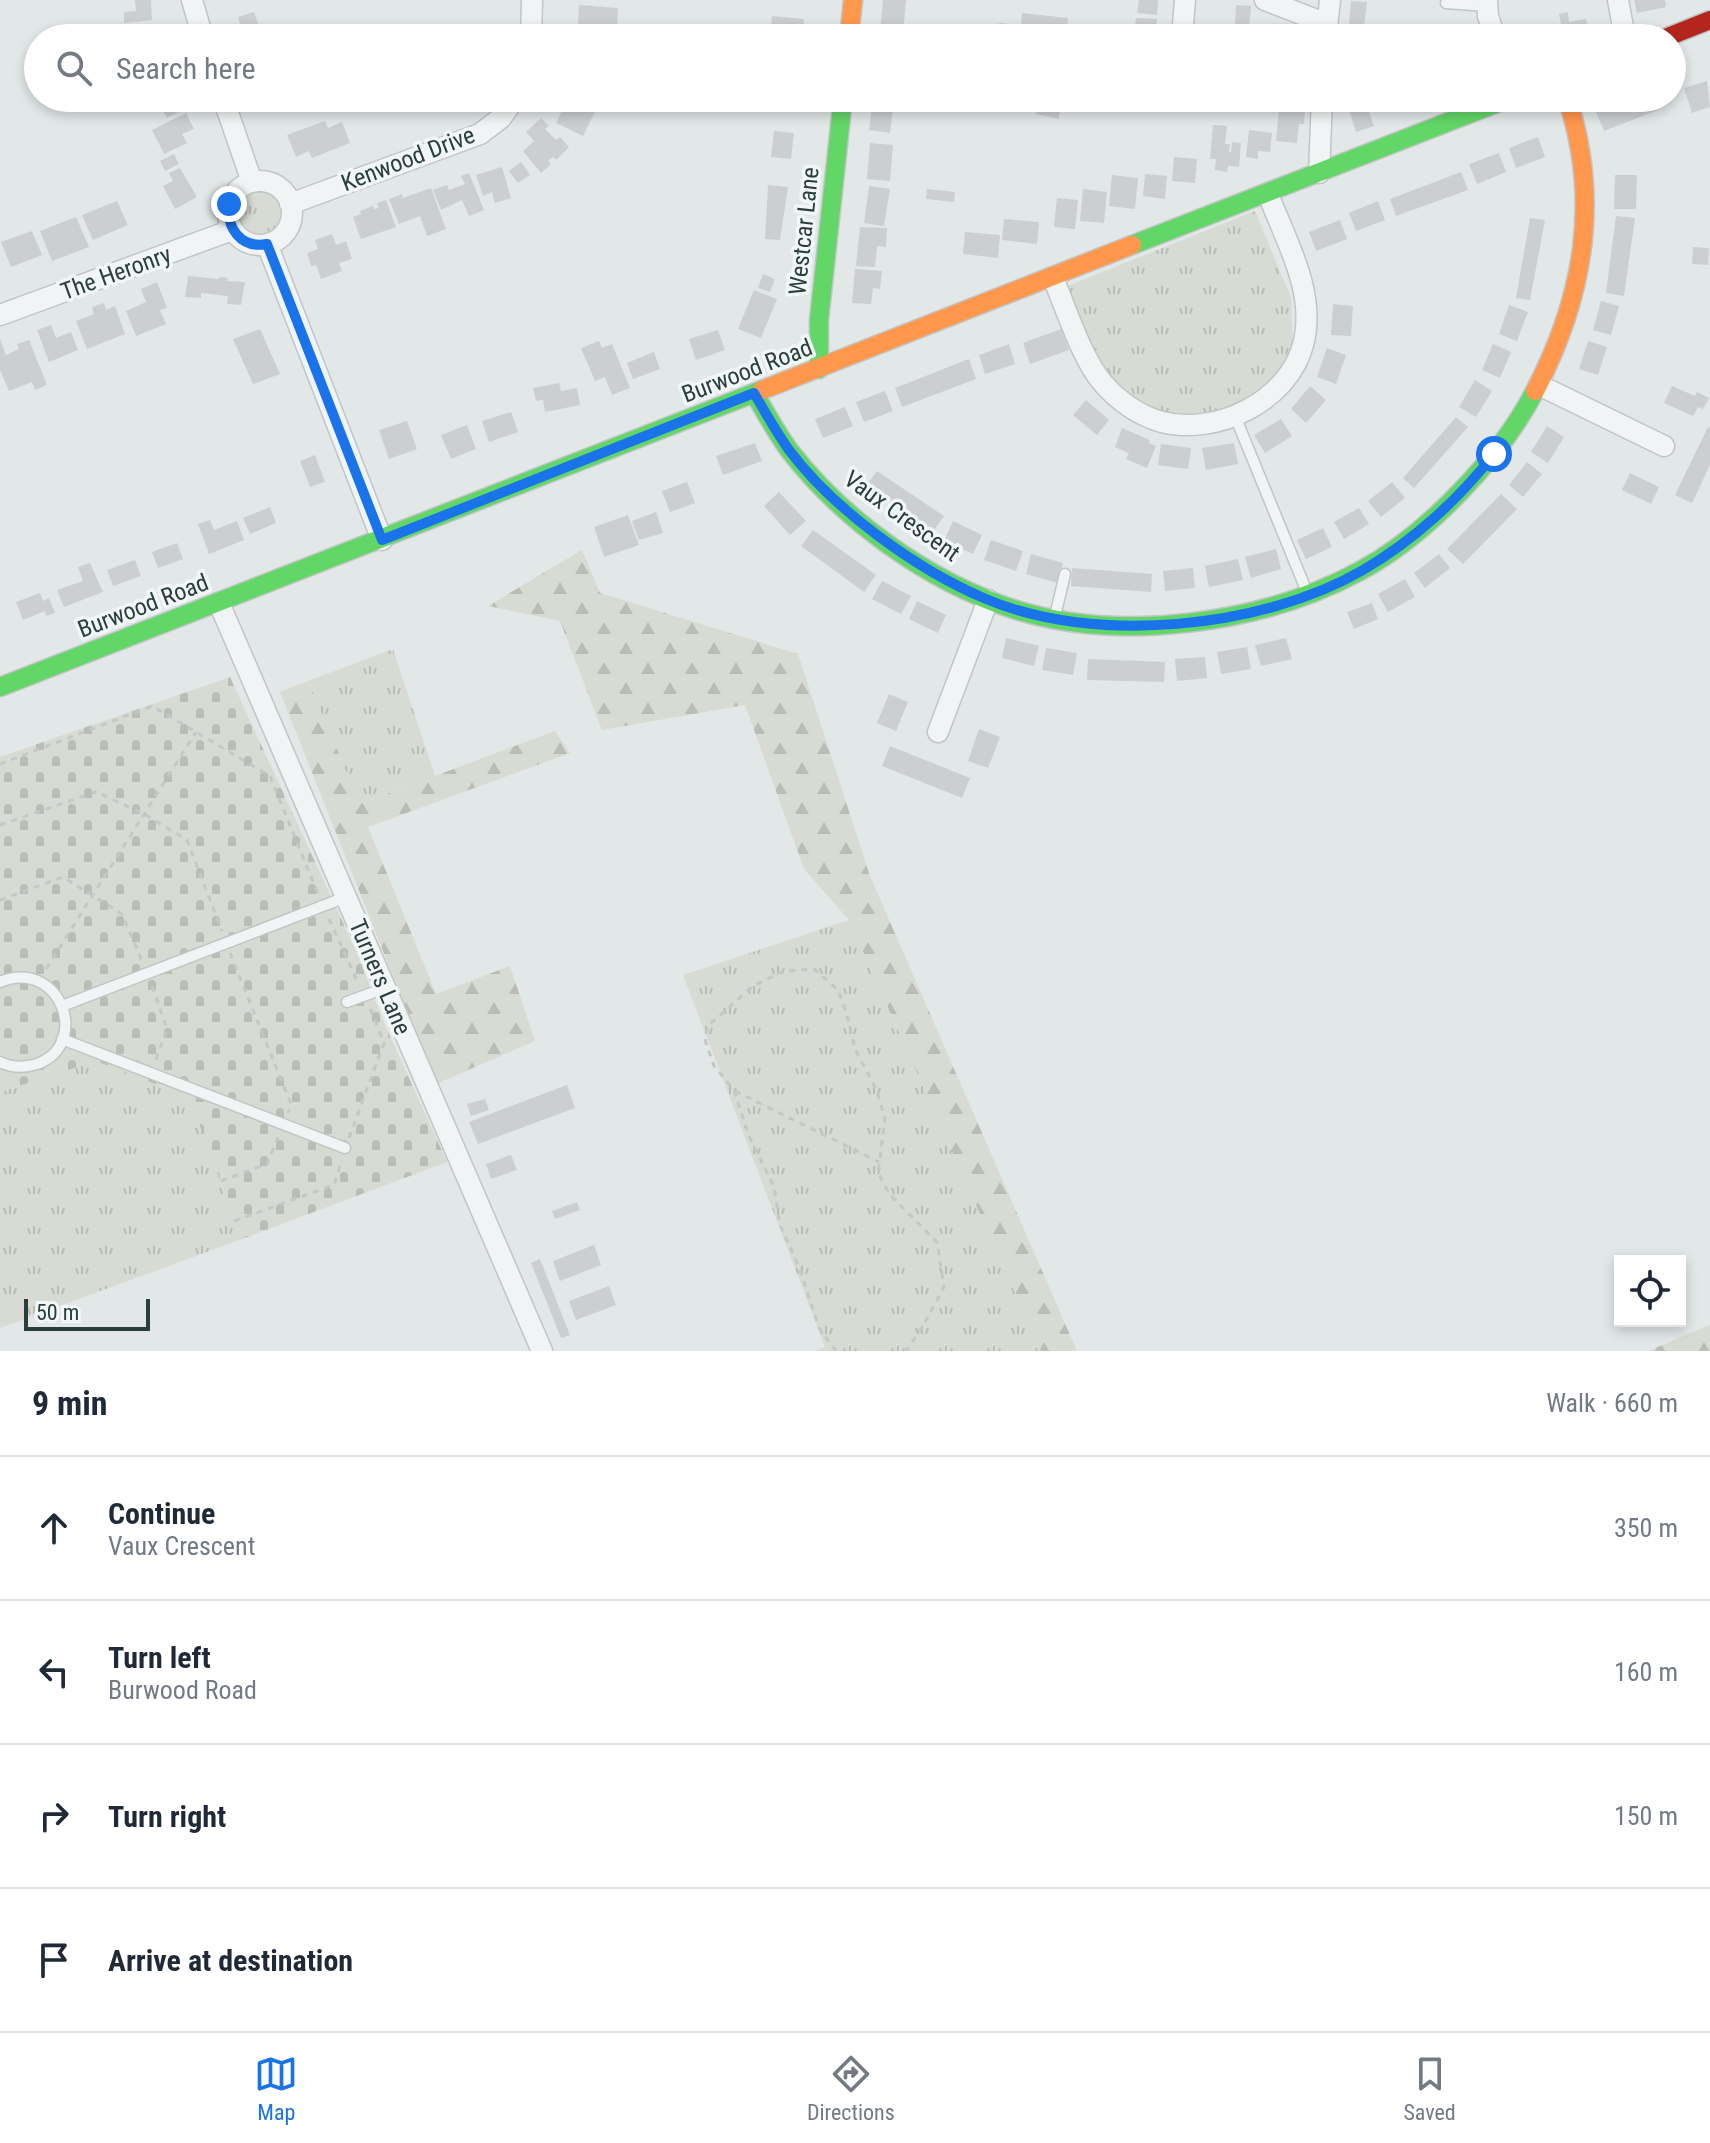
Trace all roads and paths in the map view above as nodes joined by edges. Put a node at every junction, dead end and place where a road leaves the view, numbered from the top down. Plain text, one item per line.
1 (192, 0) edge
2 (532, 0) edge
3 (853, 0) edge
4 (1185, 0) edge
5 (1265, 0) edge
6 (1330, 0) edge
7 (1618, 0) edge
8 (1446, 3) dead end
9 (1487, 3) edge
10 (1710, 20) edge
11 (199, 24) edge
12 (531, 24) edge
13 (851, 24) edge
14 (1183, 24) edge
15 (1312, 24) edge
16 (1327, 24) edge
17 (1492, 24) edge
18 (1622, 24) edge
19 (1686, 30) edge
20 (228, 112) edge
21 (505, 112) edge
22 (841, 112) edge
23 (1321, 112) edge
24 (1474, 112) edge
25 (1570, 112) edge
26 (1319, 173) junction
27 (252, 182) junction
28 (1268, 194) junction
29 (290, 204) junction
30 (232, 230) junction
31 (267, 244) junction
32 (1053, 278) junction
33 (0, 315) edge
34 (819, 369) junction
35 (1539, 385) junction
36 (754, 393) junction
37 (1235, 416) junction
38 (1664, 446) dead end
39 (382, 540) junction
40 (1065, 574) dead end
41 (1308, 594) junction
42 (988, 600) junction
43 (219, 603) junction
44 (1054, 618) junction
45 (0, 687) edge
46 (196, 732) dead end
47 (938, 732) dead end
48 (92, 896) junction
49 (346, 897) junction
50 (0, 900) edge
51 (148, 973) junction
52 (1, 979) edge
53 (39, 981) junction
54 (385, 988) junction
55 (347, 1002) dead end
56 (62, 1006) junction
57 (62, 1039) junction
58 (0, 1062) edge
59 (152, 1073) junction
60 (734, 1090) junction
61 (345, 1148) dead end
62 (879, 1162) junction
63 (540, 1346) edge
64 (557, 1351) edge
65 (836, 1351) edge
66 (906, 1351) edge

1 - 11 street
2 - 12 street
3 - 13 street
4 - 14 street
5 - 15 street
6 - 16 street
7 - 18 street
8 - 9 lane
9 - 17 street
10 - 19 street
20 - 27 street
21 - 29 street, Kenwood Drive
22 - 34 street, Westcar Lane
23 - 26 street
24 - 26 street, Burwood Road
25 - 35 street, Vaux Crescent
26 - 28 street, Burwood Road
27 - 29 street
27 - 30 street
28 - 32 street, Burwood Road
28 - 37 street
29 - 31 street
30 - 31 street
30 - 33 street, The Heronry
31 - 39 street
32 - 34 street, Burwood Road
32 - 37 street
34 - 36 street, Burwood Road
35 - 38 street
35 - 41 street, Vaux Crescent
36 - 39 street, Burwood Road
36 - 42 street, Vaux Crescent
37 - 41 lane
39 - 43 street, Burwood Road
40 - 44 lane
41 - 44 street, Vaux Crescent
42 - 44 street, Vaux Crescent
42 - 47 street
43 - 45 street, Burwood Road
43 - 49 street, Turners Lane
46 - 48 path
48 - 50 path
48 - 51 path
48 - 53 path
49 - 51 lane
49 - 54 street, Turners Lane
51 - 56 lane
51 - 59 path
52 - 53 lane
53 - 56 lane
54 - 55 lane
54 - 63 street, Turners Lane
56 - 57 lane
57 - 58 lane
57 - 59 lane
59 - 61 lane
60 - 62 path
60 - 62 path
60 - 65 path
62 - 66 path
63 - 64 lane

